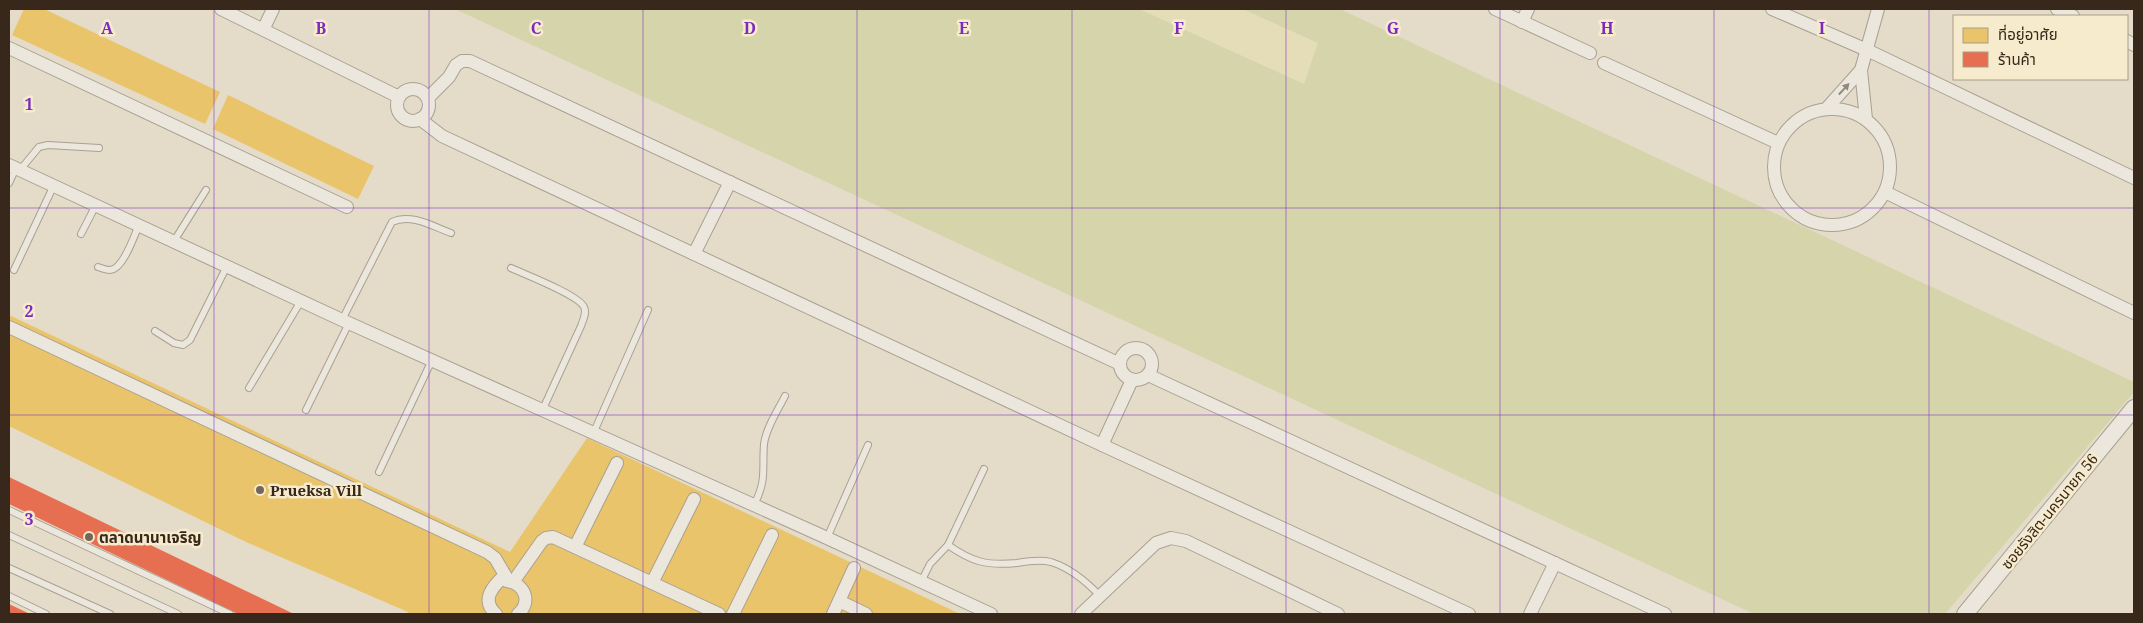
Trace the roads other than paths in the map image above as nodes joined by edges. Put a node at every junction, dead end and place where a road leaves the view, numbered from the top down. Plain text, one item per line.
1 (221, 9) edge
2 (273, 9) edge
3 (1495, 9) edge
4 (1528, 9) edge
5 (1772, 9) edge
6 (1878, 9) edge
7 (2057, 9) edge
8 (2071, 15) edge
9 (1522, 22) junction
10 (264, 28) junction
11 (9, 48) edge
12 (1867, 50) junction
13 (1590, 53) dead end
14 (1604, 63) dead end
15 (1861, 70) junction
16 (399, 98) junction
17 (428, 98) junction
18 (1827, 108) junction
19 (1866, 119) junction
20 (420, 120) junction
21 (1778, 143) junction
22 (99, 148) dead end
23 (15, 168) edge
24 (2134, 178) edge
25 (730, 182) junction
26 (9, 183) edge
27 (54, 185) junction
28 (206, 190) dead end
29 (1885, 192) junction
30 (96, 205) junction
31 (347, 207) dead end
32 (139, 225) junction
33 (451, 233) dead end
34 (81, 234) dead end
35 (174, 241) junction
36 (694, 254) junction
37 (227, 266) junction
38 (98, 267) dead end
39 (511, 268) dead end
40 (14, 270) dead end
41 (301, 301) junction
42 (648, 310) dead end
43 (2134, 313) edge
44 (346, 322) junction
45 (9, 327) edge
46 (155, 332) dead end
47 (432, 360) junction
48 (1120, 364) junction
49 (1148, 376) junction
50 (1132, 380) junction
51 (249, 388) dead end
52 (784, 396) dead end
53 (2134, 408) edge
54 (306, 410) dead end
55 (542, 410) junction
56 (594, 434) junction
57 (868, 445) dead end
58 (1102, 445) junction
59 (617, 463) dead end
60 (984, 469) dead end
61 (379, 472) dead end
62 (694, 499) dead end
63 (754, 505) junction
64 (9, 510) edge
65 (9, 534) edge
66 (772, 535) dead end
67 (827, 538) junction
68 (948, 545) junction
69 (575, 547) junction
70 (1555, 563) junction
71 (9, 568) edge
72 (854, 568) dead end
73 (509, 578) junction
74 (921, 582) junction
75 (652, 583) junction
76 (9, 596) edge
77 (1102, 597) junction
78 (839, 601) junction
79 (163, 607) junction
80 (1323, 611) edge
81 (46, 614) edge
82 (110, 614) edge
83 (158, 614) edge
84 (178, 614) edge
85 (230, 614) edge
86 (496, 614) edge
87 (518, 614) edge
88 (719, 614) edge
89 (733, 614) edge
90 (833, 614) edge
91 (866, 614) edge
92 (991, 614) edge
93 (1081, 614) edge
94 (1338, 614) edge
95 (1470, 614) edge
96 (1530, 614) edge
97 (1664, 614) edge
98 (1965, 614) edge

1 - 10 street
2 - 10 street
3 - 9 street
4 - 9 street
5 - 12 street
6 - 12 street
7 - 8 street
9 - 13 street
10 - 16 street
11 - 31 street
12 - 15 street
12 - 24 street
14 - 21 street
18 -> 15 street
15 - 19 street
16 - 17 street
16 - 20 street
17 - 20 street
17 - 25 street
18 - 19 street
18 - 21 street
19 - 29 street
20 - 36 street
21 - 29 street
22 - 23 lane
23 - 26 lane
23 - 27 street
25 - 36 street
25 - 48 street
27 - 30 street
27 - 40 lane
28 - 35 lane
29 - 43 street
30 - 32 street
30 - 34 lane
32 - 35 street
32 - 38 lane
33 - 44 lane
35 - 37 street
36 - 58 street
37 - 41 street
37 - 46 lane
39 - 55 lane
41 - 44 street
41 - 51 lane
42 - 56 lane
44 - 47 street
44 - 54 lane
45 - 73 street
47 - 55 street
47 - 61 lane
48 - 49 street
48 - 50 street
49 - 50 street
49 - 70 street
50 - 58 street
52 - 63 lane
53 - 98 street, ซอยรังสิต-นครนายก 56
55 - 56 street
56 - 63 street
57 - 67 lane
58 - 95 street
59 - 69 street
60 - 68 lane
62 - 75 street
63 - 67 street
64 - 85 lane
65 - 79 lane
66 - 89 street
67 - 74 street
68 - 74 lane
68 - 77 lane
69 - 73 street
69 - 75 street
70 - 96 street
70 - 97 street
71 - 82 lane
72 - 78 street
73 - 86 street
73 - 87 street
74 - 92 street
75 - 88 street
76 - 81 lane
77 - 80 street
77 - 93 street
78 - 90 street
78 - 91 street
79 - 83 lane
79 - 84 lane
80 - 94 street

